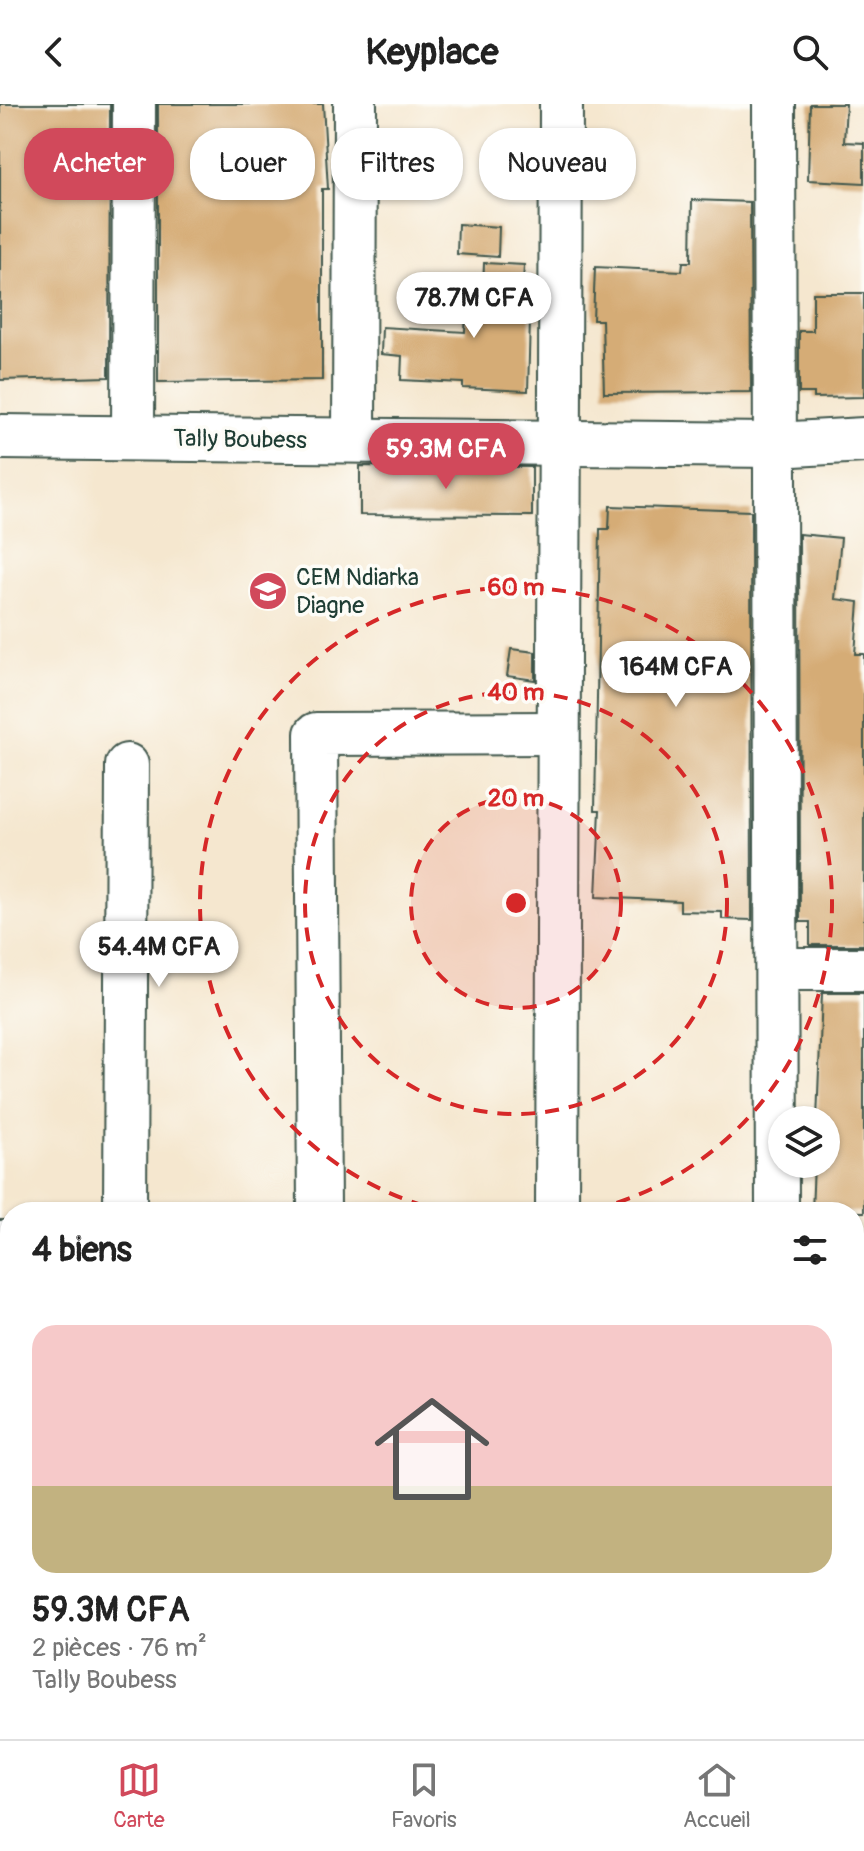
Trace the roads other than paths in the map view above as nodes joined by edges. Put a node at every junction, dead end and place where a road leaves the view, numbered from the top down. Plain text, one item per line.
1 (134, 104) edge
2 (355, 104) edge
3 (561, 104) edge
4 (774, 104) edge
5 (0, 437) edge
6 (133, 438) junction
7 (864, 440) edge
8 (354, 441) junction
9 (560, 442) junction
10 (776, 445) junction
11 (558, 733) junction
12 (127, 765) dead end
13 (777, 969) junction
14 (864, 969) edge
15 (125, 1202) edge
16 (319, 1202) edge
17 (557, 1202) edge
18 (777, 1202) edge

1 - 6 street
2 - 8 street
3 - 9 street
4 - 10 street
5 - 6 street, Tally Boubess
6 - 8 street, Tally Boubess
7 - 10 street, Tally Boubess
8 - 9 street, Tally Boubess
9 - 10 street, Tally Boubess
9 - 11 street
10 - 13 street
11 - 16 street
11 - 17 street
12 - 15 street
13 - 14 street
13 - 18 street

